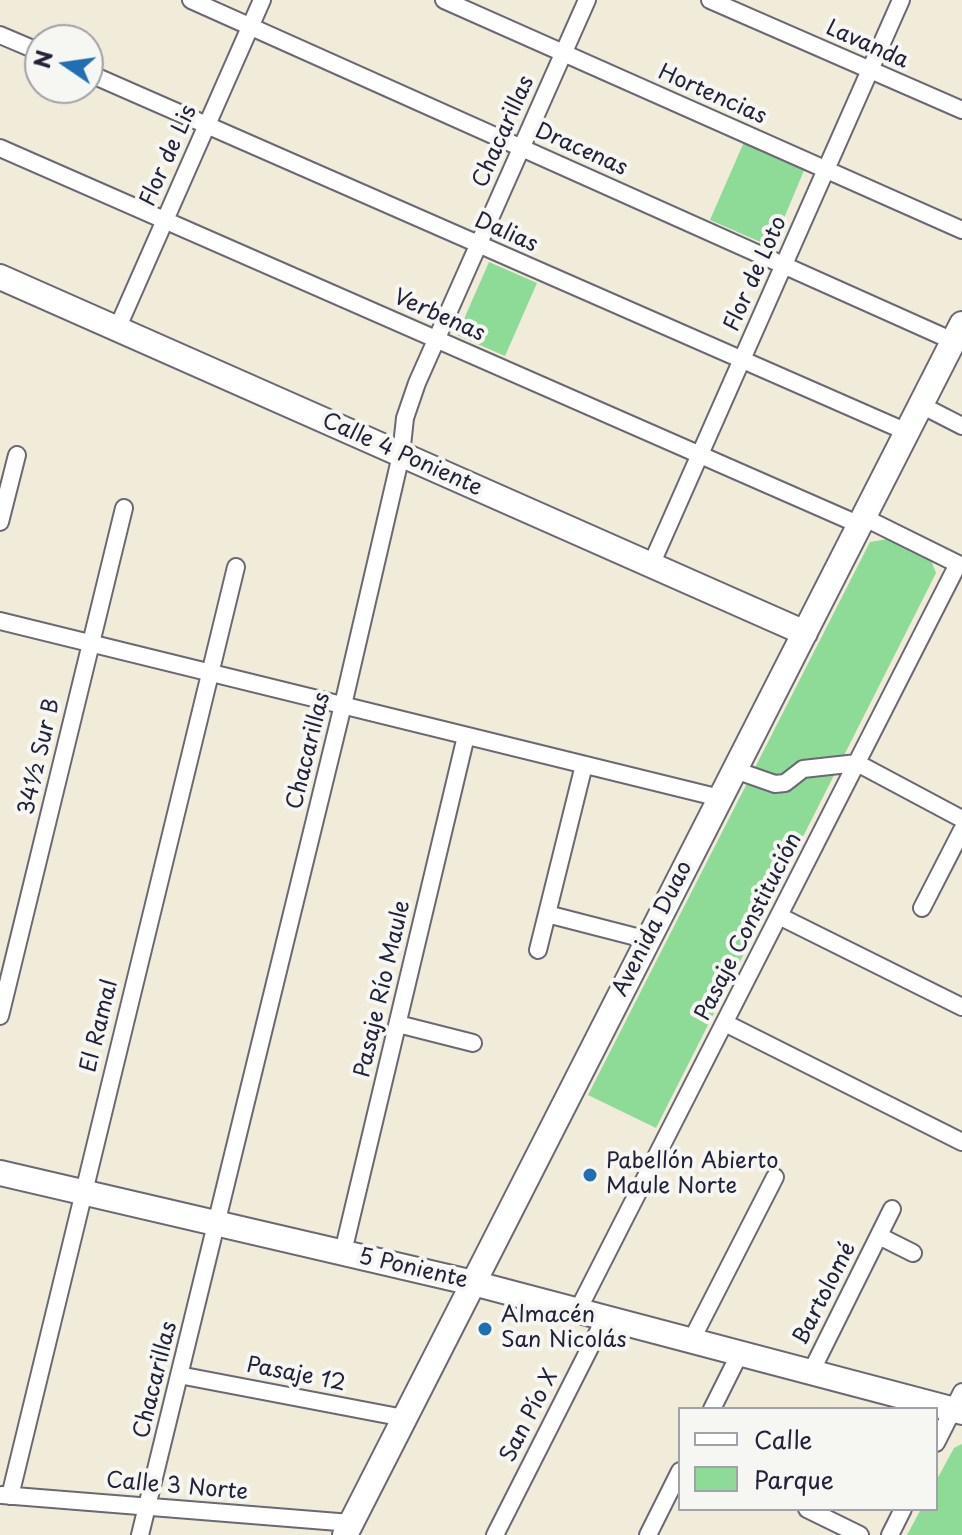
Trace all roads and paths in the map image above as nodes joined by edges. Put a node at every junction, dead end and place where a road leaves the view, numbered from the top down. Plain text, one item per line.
1 (191, 0) edge
2 (262, 0) edge
3 (444, 0) edge
4 (587, 0) edge
5 (710, 0) edge
6 (901, 0) edge
7 (250, 26) junction
8 (0, 35) edge
9 (24, 45) edge
10 (563, 53) junction
11 (870, 70) junction
12 (104, 80) edge
13 (962, 110) edge
14 (207, 125) junction
15 (0, 148) edge
16 (521, 148) junction
17 (826, 170) junction
18 (165, 220) junction
19 (962, 230) edge
20 (478, 244) junction
21 (784, 265) junction
22 (0, 277) edge
23 (117, 329) junction
24 (958, 332) edge
25 (436, 339) junction
26 (742, 360) junction
27 (921, 405) junction
28 (962, 426) edge
29 (907, 432) junction
30 (17, 455) dead end
31 (401, 455) junction
32 (700, 455) junction
33 (124, 508) dead end
34 (861, 521) junction
35 (0, 522) edge
36 (651, 565) junction
37 (960, 565) edge
38 (236, 567) dead end
39 (0, 621) edge
40 (805, 633) junction
41 (89, 644) junction
42 (208, 673) junction
43 (343, 705) junction
44 (466, 736) junction
45 (857, 763) junction
46 (584, 765) junction
47 (735, 770) junction
48 (720, 798) junction
49 (962, 819) edge
50 (962, 830) edge
51 (922, 908) dead end
52 (547, 914) junction
53 (779, 916) junction
54 (648, 940) junction
55 (538, 950) dead end
56 (962, 1007) edge
57 (0, 1016) edge
58 (725, 1023) junction
59 (398, 1024) junction
60 (473, 1043) dead end
61 (962, 1142) edge
62 (0, 1173) edge
63 (775, 1177) dead end
64 (83, 1192) junction
65 (892, 1209) dead end
66 (217, 1222) junction
67 (879, 1236) junction
68 (343, 1252) junction
69 (913, 1253) dead end
70 (473, 1283) junction
71 (578, 1310) junction
72 (605, 1318) junction
73 (691, 1341) junction
74 (740, 1353) junction
75 (811, 1372) junction
76 (179, 1375) junction
77 (959, 1404) edge
78 (713, 1407) edge
79 (404, 1418) junction
80 (938, 1440) edge
81 (678, 1475) edge
82 (5, 1496) edge
83 (147, 1507) junction
84 (811, 1511) edge
85 (902, 1511) edge
86 (348, 1529) edge
87 (140, 1535) edge
88 (495, 1535) edge
89 (648, 1535) edge
90 (860, 1535) edge
91 (890, 1535) edge

1 - 7 street, Dracenas
2 - 7 street, Flor de Lis
3 - 10 street, Hortencias
4 - 10 street, Chacarillas
5 - 11 street, Lavanda
6 - 11 street, Flor de Loto
7 - 14 street, Flor de Lis
7 - 16 street, Dracenas
8 - 9 street
10 - 16 street, Chacarillas
10 - 17 street, Hortencias
11 - 13 street, Lavanda
11 - 17 street, Flor de Loto
12 - 14 street, Dalias
14 - 18 street, Flor de Lis
14 - 20 street, Dalias
15 - 18 street, Verbenas
16 - 20 street, Chacarillas
16 - 21 street, Dracenas
17 - 19 street, Hortencias
17 - 21 street, Flor de Loto
18 - 23 street, Flor de Lis
18 - 25 street, Verbenas
20 - 25 street, Chacarillas
20 - 26 street, Dalias
21 - 24 street, Dracenas
21 - 26 street, Flor de Loto
22 - 23 street, Calle 4 Poniente
23 - 31 street, Calle 4 Poniente
24 - 27 street, Avenida Duao
25 - 31 street, Chacarillas
25 - 32 street, Verbenas
26 - 29 street, Dalias
26 - 32 street, Flor de Loto
27 - 28 street
27 - 29 street, Avenida Duao
29 - 34 street, Avenida Duao
30 - 35 street
31 - 36 street, Calle 4 Poniente
31 - 43 street, Chacarillas
32 - 34 street, Verbenas
32 - 36 street, Flor de Loto
33 - 41 street, 34½ Sur B
34 - 37 street, Verbenas
34 - 40 street, Avenida Duao
36 - 40 street, Calle 4 Poniente
37 - 45 street, Pasaje Constitución
38 - 42 street, El Ramal
39 - 41 street
40 - 47 street, Avenida Duao
41 - 42 street
41 - 57 street, 34½ Sur B
42 - 43 street
42 - 64 street, El Ramal
43 - 44 street
43 - 66 street, Chacarillas
44 - 46 street
44 - 59 street, Pasaje Río Maule
45 - 47 street
45 - 49 street
45 - 53 street, Pasaje Constitución
46 - 48 street
46 - 52 street
47 - 48 street, Avenida Duao
48 - 54 street, Avenida Duao
50 - 51 street
52 - 54 street
52 - 55 street
53 - 56 street
53 - 58 street, Pasaje Constitución
54 - 70 street, Avenida Duao
58 - 61 street
58 - 71 street, Pasaje Constitución
59 - 60 street
59 - 68 street, Pasaje Río Maule
62 - 64 street, 5 Poniente
63 - 73 street
64 - 66 street, 5 Poniente
64 - 82 street, El Ramal
65 - 67 street, Bartolomé
66 - 68 street, 5 Poniente
66 - 76 street, Chacarillas
67 - 69 street, Bartolomé
67 - 75 street, Bartolomé
68 - 70 street, 5 Poniente
70 - 71 street, 5 Poniente
70 - 79 street, Avenida Duao
71 - 72 street, 5 Poniente
72 - 73 street, 5 Poniente
72 - 88 street, San Pío X
73 - 74 street, 5 Poniente
74 - 75 street, 5 Poniente
74 - 78 street
75 - 77 street, 5 Poniente
76 - 79 street, Pasaje 12
76 - 83 street, Chacarillas
77 - 80 street
79 - 86 street, Avenida Duao
81 - 89 street
82 - 83 street, Calle 3 Norte
83 - 86 street, Calle 3 Norte
83 - 87 street, Chacarillas
84 - 90 street
85 - 91 street

